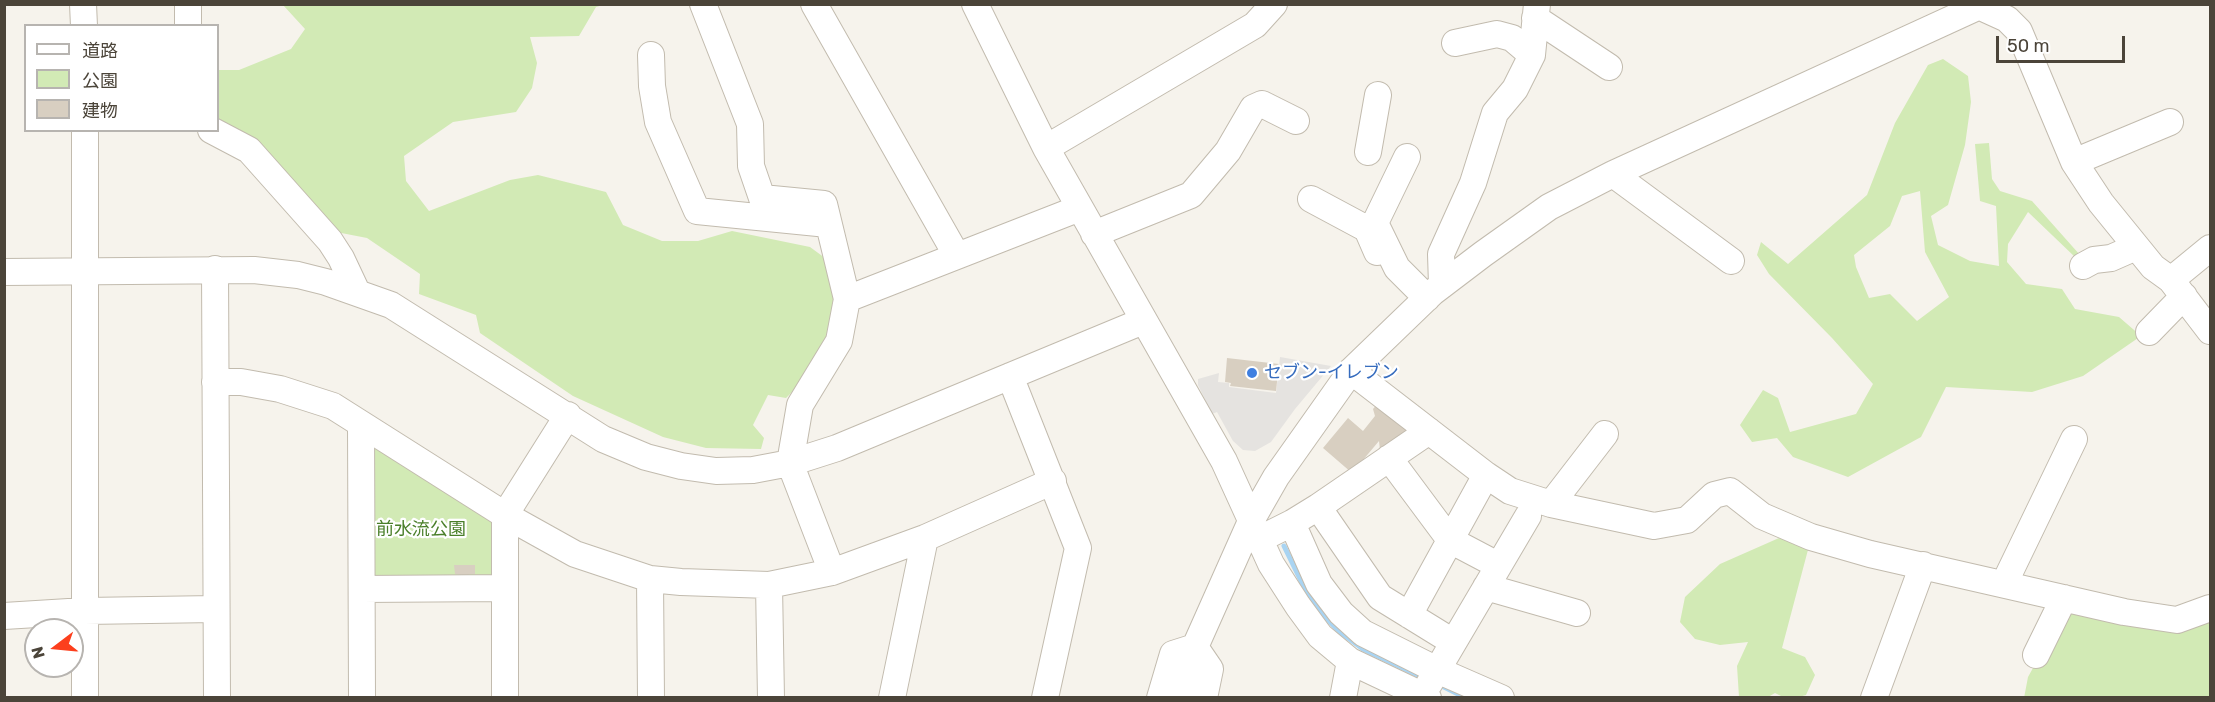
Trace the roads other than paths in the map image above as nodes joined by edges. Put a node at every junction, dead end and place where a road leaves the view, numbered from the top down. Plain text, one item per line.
1 (83, 4) edge
2 (188, 4) edge
3 (703, 4) edge
4 (814, 4) edge
5 (975, 4) edge
6 (1275, 4) edge
7 (1978, 5) edge
8 (1536, 11) edge
9 (84, 24) edge
10 (188, 24) edge
11 (1455, 44) dead end
12 (651, 55) dead end
13 (1532, 55) junction
14 (1609, 68) dead end
15 (1378, 95) dead end
16 (1296, 121) dead end
17 (2170, 122) dead end
18 (85, 132) edge
19 (215, 132) edge
20 (1046, 148) junction
21 (2074, 162) junction
22 (1613, 174) junction
23 (1311, 199) dead end
24 (1080, 208) junction
25 (828, 224) junction
26 (1094, 234) junction
27 (2136, 247) junction
28 (2211, 249) edge
29 (957, 256) junction
30 (1731, 261) dead end
31 (2083, 267) dead end
32 (215, 269) junction
33 (87, 271) junction
34 (4, 272) edge
35 (2177, 288) junction
36 (357, 292) junction
37 (1428, 297) junction
38 (847, 299) junction
39 (1143, 321) junction
40 (2211, 331) edge
41 (2149, 332) dead end
42 (1352, 371) junction
43 (1010, 376) junction
44 (215, 382) junction
45 (568, 415) junction
46 (361, 425) junction
47 (1429, 431) junction
48 (1605, 434) dead end
49 (2074, 439) dead end
50 (1389, 458) junction
51 (790, 463) junction
52 (1486, 475) junction
53 (1053, 482) junction
54 (1551, 504) junction
55 (1318, 507) junction
56 (505, 514) junction
57 (1528, 516) dead end
58 (1292, 523) junction
59 (1256, 529) junction
60 (925, 538) junction
61 (1450, 540) junction
62 (1488, 560) dead end
63 (1923, 566) junction
64 (832, 572) junction
65 (650, 579) junction
66 (2004, 584) junction
67 (769, 585) junction
68 (1486, 587) junction
69 (505, 588) junction
70 (362, 589) junction
71 (2064, 598) junction
72 (2211, 608) edge
73 (216, 609) junction
74 (85, 611) junction
75 (1577, 613) dead end
76 (1409, 615) junction
77 (4, 616) edge
78 (1453, 642) junction
79 (1195, 647) junction
80 (2036, 655) dead end
81 (1350, 661) junction
82 (1437, 670) junction
83 (1425, 696) edge
84 (86, 698) edge
85 (217, 698) edge
86 (362, 698) edge
87 (505, 698) edge
88 (651, 698) edge
89 (771, 698) edge
90 (892, 698) edge
91 (1045, 698) edge
92 (1160, 698) edge
93 (1184, 698) edge
94 (1204, 698) edge
95 (1343, 698) edge
96 (1500, 698) edge
97 (1874, 698) edge

1 - 9 street
2 - 10 street
3 - 25 street
4 - 29 street
5 - 20 street
6 - 20 street
7 - 21 street
7 - 22 street
8 - 13 street
8 - 14 street
11 - 13 street
12 - 25 street
13 - 37 street
15 - 37 street
16 - 26 street
17 - 21 street
18 - 33 street
19 - 36 street
20 - 24 street
21 - 27 street
22 - 30 street
22 - 37 street
23 - 37 street
24 - 26 street
24 - 29 street
25 - 38 street
26 - 39 street
27 - 31 street
27 - 35 street
28 - 35 street
29 - 38 street
32 - 33 street
32 - 36 street
32 - 44 street
33 - 34 street
33 - 74 street
35 - 40 street
35 - 41 street
36 - 45 street
37 - 42 street
38 - 51 street
39 - 43 street
39 - 59 street
42 - 47 street
42 - 59 street
43 - 51 street
43 - 53 street
44 - 46 street
44 - 73 street
45 - 51 street
45 - 56 street
46 - 56 street
46 - 70 street
47 - 50 street
47 - 52 street
48 - 54 street
49 - 66 street
50 - 55 street
50 - 61 street
51 - 64 street
52 - 54 street
52 - 61 street
53 - 60 street
53 - 91 street
54 - 63 street
55 - 58 street
55 - 76 street
56 - 65 street
56 - 69 street
57 - 68 street
58 - 59 street
58 - 82 street
59 - 79 street
59 - 81 street
60 - 64 street
60 - 90 street
61 - 62 street
61 - 76 street
63 - 66 street
63 - 97 street
64 - 67 street
65 - 67 street
65 - 88 street
66 - 71 street
67 - 89 street
68 - 75 street
68 - 78 street
69 - 70 street
69 - 87 street
70 - 86 street
71 - 72 street
71 - 80 street
73 - 74 street
73 - 85 street
74 - 77 street
74 - 84 street
76 - 78 street
78 - 82 street
79 - 92 street
79 - 93 street
79 - 94 street
81 - 83 street
81 - 95 street
82 - 83 street
82 - 96 street

